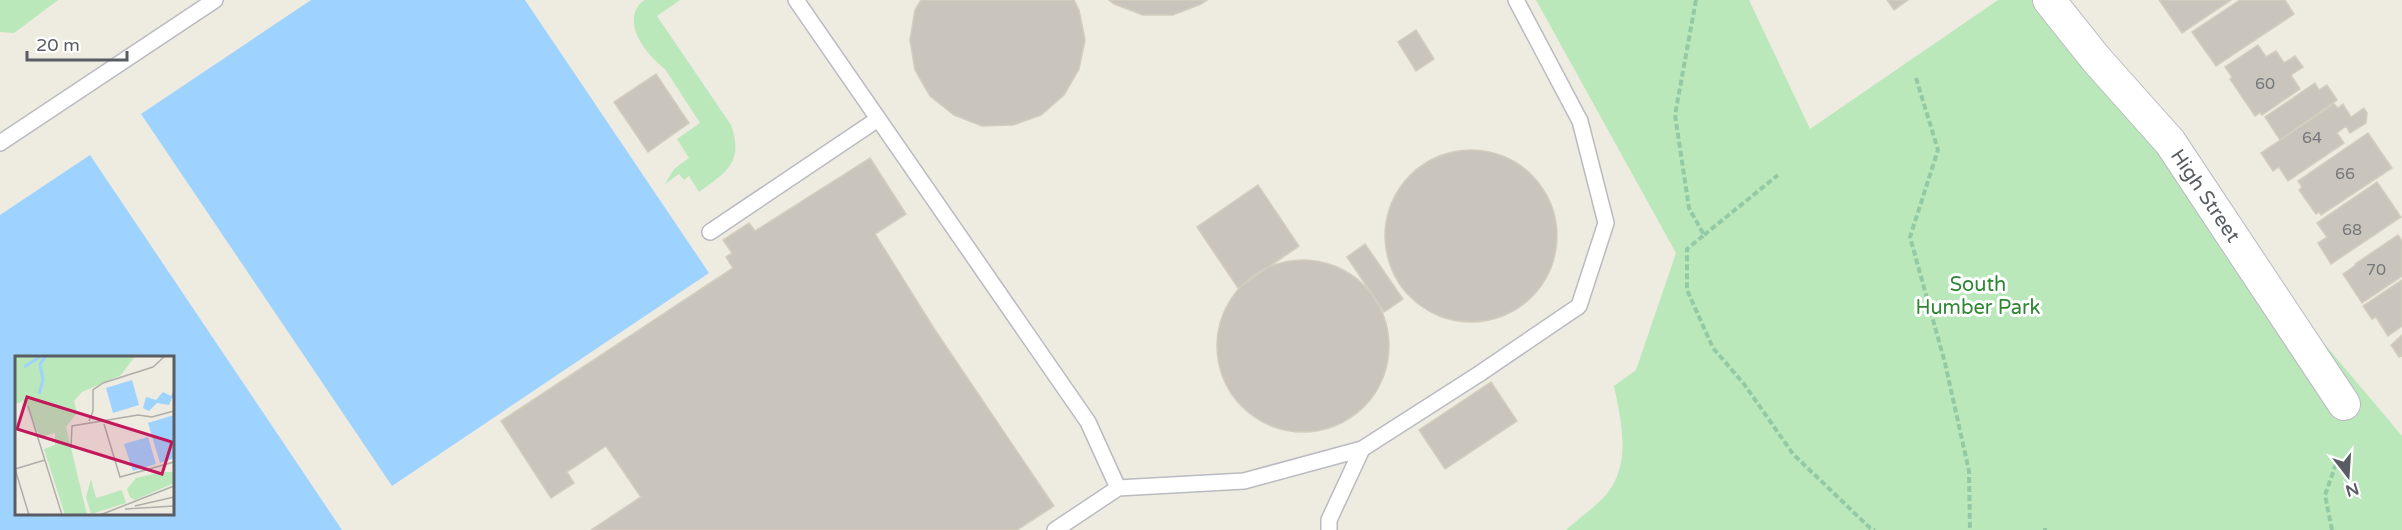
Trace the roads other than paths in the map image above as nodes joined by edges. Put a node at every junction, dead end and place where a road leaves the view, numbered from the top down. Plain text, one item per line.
1 (215, 0) edge
2 (796, 0) edge
3 (1516, 0) edge
4 (2049, 0) edge
5 (878, 118) junction
6 (0, 143) edge
7 (710, 232) dead end
8 (2344, 404) dead end
9 (1362, 449) junction
10 (1118, 488) junction
11 (1055, 530) edge
12 (1329, 530) edge

1 - 6 lane
2 - 5 lane
3 - 9 lane
4 - 8 street, High Street
5 - 7 lane
5 - 10 lane
9 - 10 lane
9 - 12 lane
10 - 11 lane

